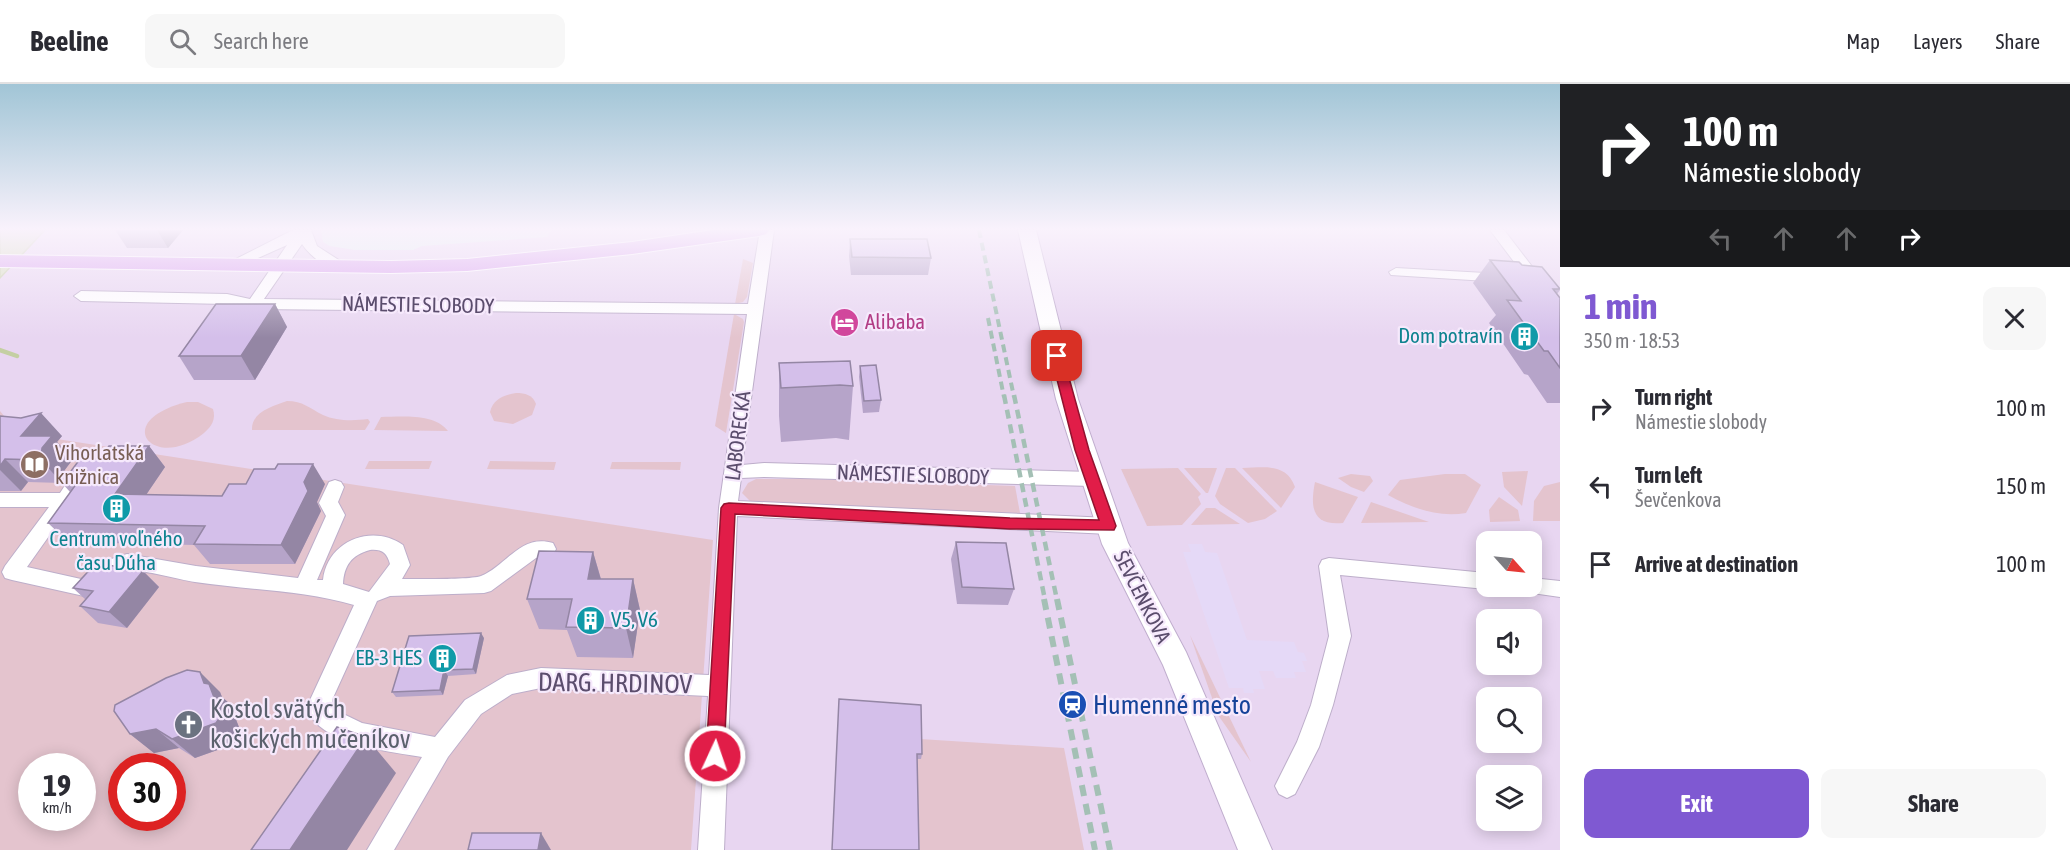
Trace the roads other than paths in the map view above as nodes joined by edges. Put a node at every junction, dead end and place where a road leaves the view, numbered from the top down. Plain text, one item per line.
1 (280, 265) edge
2 (326, 266) edge
3 (341, 266) joint
4 (373, 266) edge
5 (762, 266) edge
6 (1036, 266) edge
7 (1523, 266) edge
8 (1396, 272) dead end
9 (1534, 280) junction
10 (81, 296) dead end
11 (254, 304) junction
12 (756, 309) junction
13 (1560, 313) edge
14 (733, 472) junction
15 (1092, 479) junction
16 (77, 483) edge
17 (335, 487) dead end
18 (0, 500) edge
19 (65, 500) junction
20 (729, 508) junction
21 (1109, 526) junction
22 (546, 549) edge
23 (1476, 580) edge
24 (304, 587) junction
25 (1542, 587) edge
26 (386, 588) junction
27 (1560, 589) edge
28 (332, 591) junction
29 (367, 600) junction
30 (718, 686) junction
31 (440, 749) junction
32 (1287, 786) dead end
33 (380, 850) edge
34 (711, 850) edge
35 (1255, 850) edge

1 - 11 street
2 - 3 main road
3 - 4 main road
5 - 12 street, LABORECKÁ
6 - 15 main road, ŠEVČENKOVA
7 - 9 street
8 - 9 street
9 - 13 street
10 - 11 street, NÁMESTIE SLOBODY
11 - 12 street, NÁMESTIE SLOBODY
12 - 14 street, LABORECKÁ
14 - 15 street, NÁMESTIE SLOBODY
14 - 20 street, LABORECKÁ
15 - 21 main road, ŠEVČENKOVA
16 - 19 street
17 - 24 street
18 - 19 street
19 - 24 street
20 - 21 street, NÁMESTIE SLOBODY
20 - 30 street, LABORECKÁ
21 - 35 main road, ŠEVČENKOVA
22 - 26 street
23 - 32 street
24 - 28 street
25 - 27 street
26 - 28 street
26 - 29 street
28 - 29 street
29 - 31 street
30 - 31 street, DARG. HRDINOV
30 - 34 street, LABORECKÁ
31 - 33 street, DARG. HRDINOV

